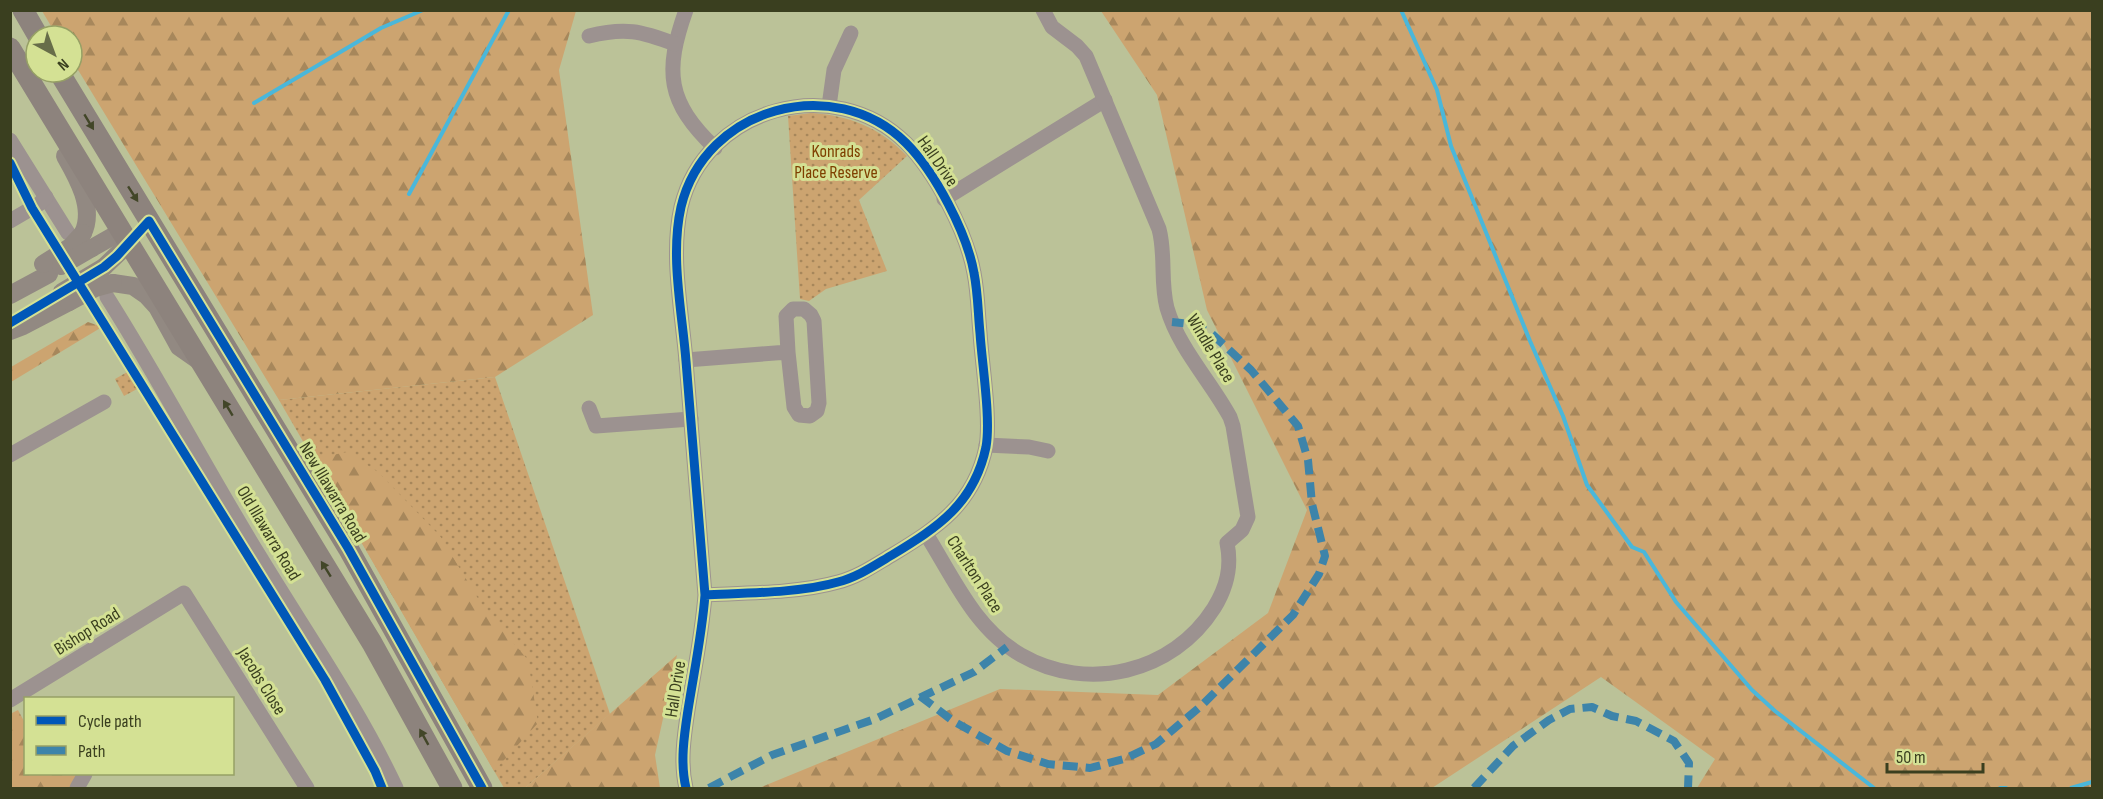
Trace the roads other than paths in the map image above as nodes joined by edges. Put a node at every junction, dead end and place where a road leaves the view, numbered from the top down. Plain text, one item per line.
1 (23, 10) edge
2 (686, 10) edge
3 (1043, 10) edge
4 (31, 24) edge
5 (851, 33) dead end
6 (589, 36) dead end
7 (675, 45) junction
8 (10, 48) edge
9 (66, 84) edge
10 (1105, 100) junction
11 (829, 106) junction
12 (50, 113) junction
13 (10, 140) edge
14 (715, 148) junction
15 (46, 197) junction
16 (944, 199) junction
17 (148, 219) junction
18 (10, 221) edge
19 (126, 237) junction
20 (81, 238) junction
21 (46, 269) junction
22 (10, 282) edge
23 (110, 290) junction
24 (10, 295) edge
25 (65, 297) junction
26 (10, 323) edge
27 (10, 330) edge
28 (788, 352) junction
29 (686, 360) junction
30 (201, 362) junction
31 (104, 402) dead end
32 (589, 408) dead end
33 (691, 419) junction
34 (986, 445) junction
35 (1048, 451) dead end
36 (10, 455) edge
37 (926, 534) junction
38 (1227, 543) joint
39 (184, 593) joint
40 (705, 596) junction
41 (10, 700) edge
42 (84, 775) edge
43 (77, 789) edge
44 (307, 789) edge
45 (396, 789) edge
46 (452, 789) edge
47 (482, 789) edge
48 (686, 789) edge

1 - 4 highway
2 - 7 street
3 - 10 street, Windle Place
5 - 11 street
6 - 7 street
7 - 14 street
8 - 12 highway
9 -> 17 highway, New Illawarra Road
10 - 16 street
10 - 38 street, Windle Place
11 - 14 street, Hall Drive
11 - 16 street, Hall Drive
12 - 19 highway
12 - 20 main road
13 - 15 street
14 - 29 street, Hall Drive
15 - 18 street
15 - 20 street
16 - 34 street, Hall Drive
17 - 19 highway
17 - 47 highway, New Illawarra Road
19 - 20 main road
19 - 25 main road, bridge
19 - 30 highway
20 - 21 main road, bridge
21 - 22 main road
21 - 24 main road
23 - 25 main road, bridge
23 - 30 main road
23 - 45 street, Old Illawarra Road
25 - 26 main road
25 - 27 main road
28 - 28 street
28 - 29 street
29 - 33 street, Hall Drive
46 -> 30 highway
31 - 36 street
32 - 33 street
33 - 40 street, Hall Drive
34 - 35 street
34 - 37 street, Hall Drive
37 - 38 street, Charlton Place
37 - 40 street, Hall Drive
39 - 41 street, Bishop Road
39 - 44 street, Jacobs Close
40 - 48 street, Hall Drive
42 - 43 street

